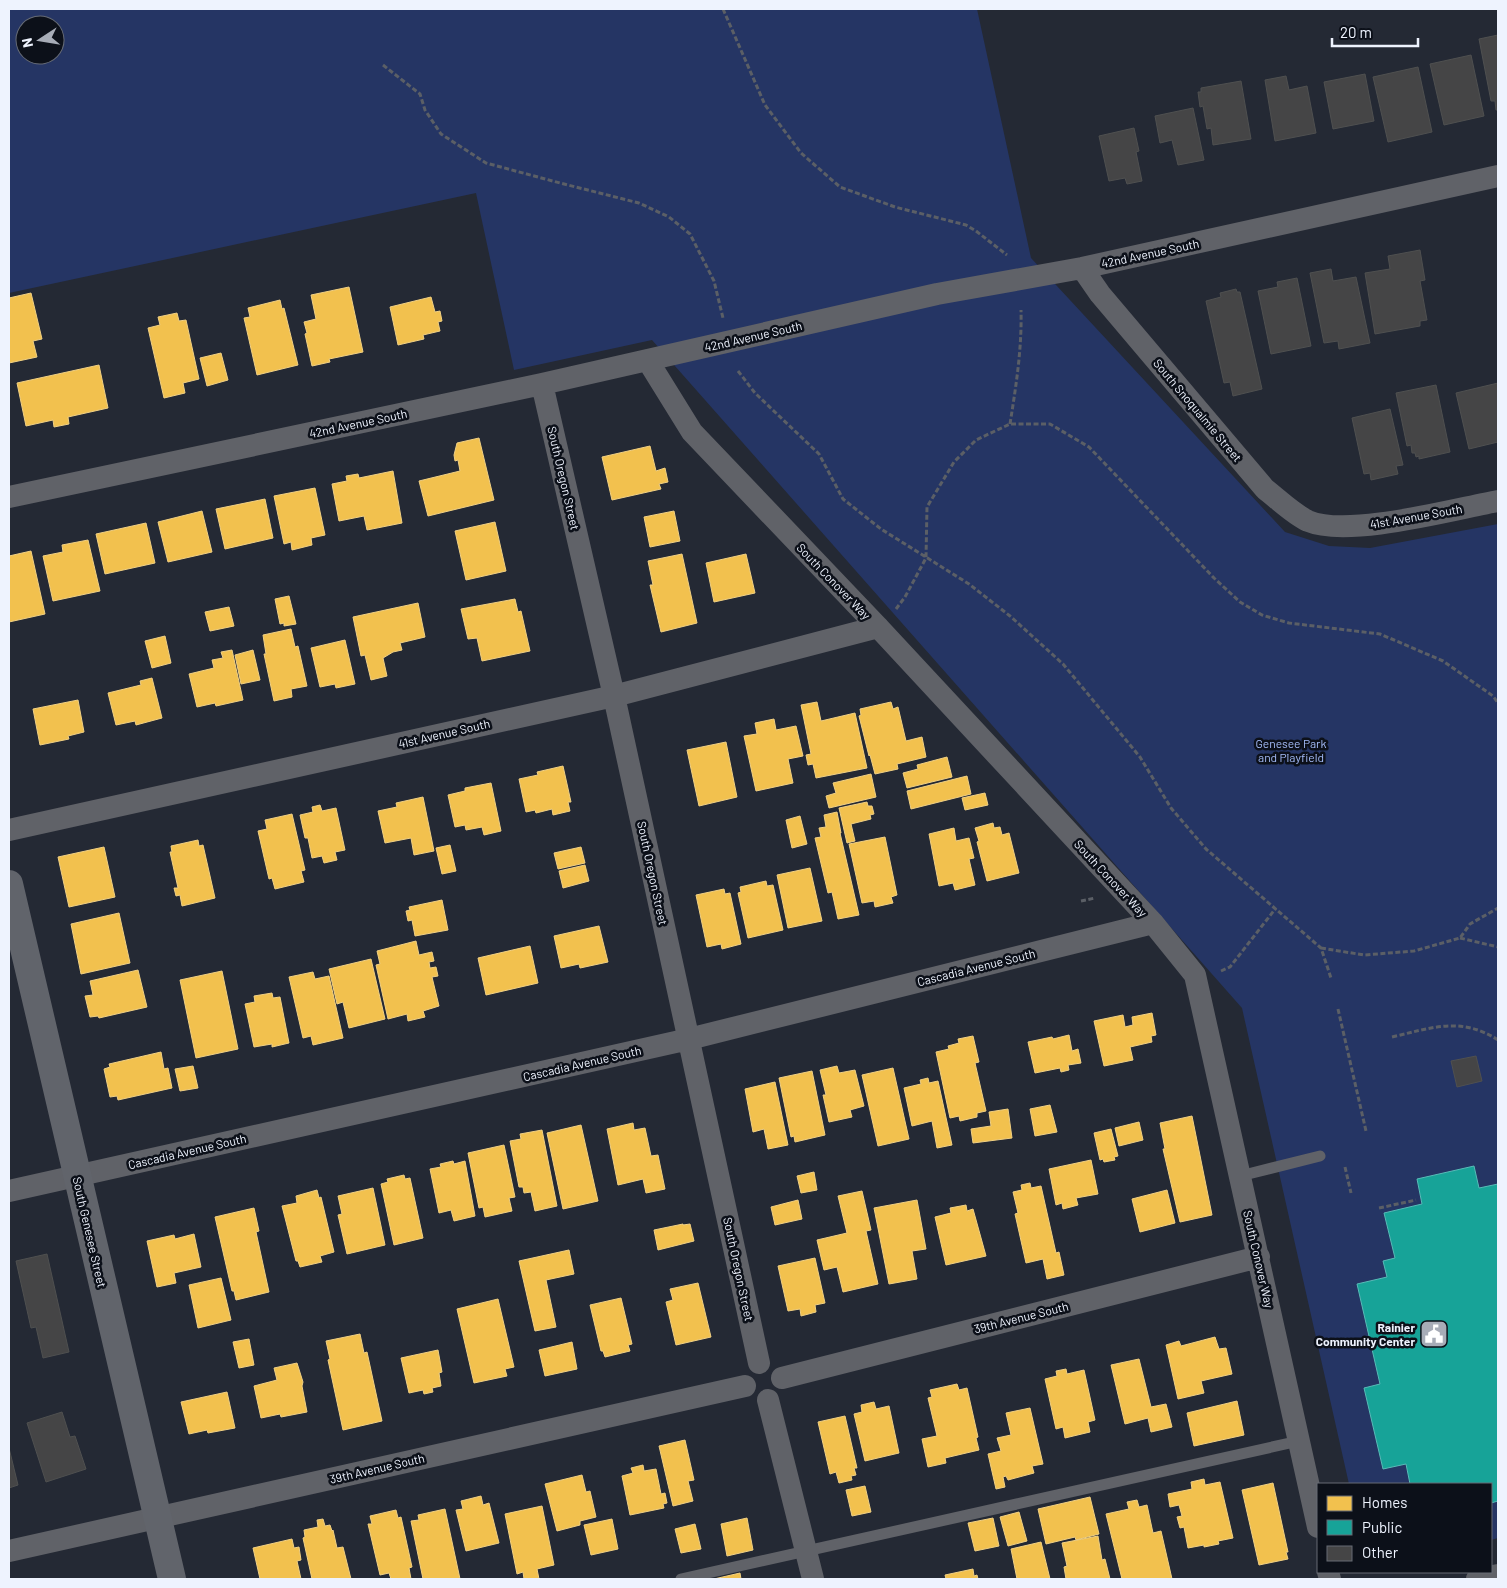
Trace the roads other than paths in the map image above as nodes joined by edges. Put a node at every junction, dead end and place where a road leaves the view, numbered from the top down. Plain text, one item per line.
1 (1498, 176) edge
2 (1082, 268) junction
3 (648, 361) junction
4 (542, 384) junction
5 (9, 497) edge
6 (1498, 501) edge
7 (1334, 526) joint
8 (885, 620) junction
9 (614, 696) junction
10 (9, 830) edge
11 (9, 884) edge
12 (1153, 923) junction
13 (689, 1039) junction
14 (1320, 1156) dead end
15 (76, 1175) junction
16 (1240, 1176) junction
17 (9, 1191) edge
18 (1259, 1257) junction
19 (760, 1363) junction
20 (782, 1378) junction
21 (745, 1386) junction
22 (768, 1400) junction
23 (1299, 1441) junction
24 (158, 1517) junction
25 (1317, 1523) edge
26 (9, 1551) edge
27 (806, 1551) junction
28 (1498, 1575) edge
29 (172, 1579) edge
30 (680, 1579) edge
31 (812, 1579) edge
32 (1477, 1579) edge

1 - 2 street, 42nd Avenue South
2 - 3 street, 42nd Avenue South
2 - 7 street, South Snoqualmie Street
3 - 4 street, 42nd Avenue South
3 - 8 street, South Conover Way
4 - 5 street, 42nd Avenue South
4 - 9 street, South Oregon Street
6 - 7 street, 41st Avenue South
8 - 9 street, 41st Avenue South
8 - 12 street, South Conover Way
9 - 10 street, 41st Avenue South
9 - 13 street, South Oregon Street
11 - 15 street, South Genesee Street
12 - 13 street, Cascadia Avenue South
12 - 16 street, South Conover Way
13 - 15 street, Cascadia Avenue South
13 - 19 street, South Oregon Street
14 - 16 lane
15 - 17 street, Cascadia Avenue South
15 - 24 street, South Genesee Street
16 - 18 street, South Conover Way
18 - 20 street, 39th Avenue South
18 - 23 street, South Conover Way
19 - 20 street
19 - 21 street
20 - 22 street
21 - 22 street
21 - 24 street, 39th Avenue South
22 - 27 street
23 - 25 street, South Conover Way
23 - 27 lane
24 - 26 street, 39th Avenue South
24 - 29 street, South Genesee Street
27 - 30 lane
27 - 31 street
28 - 32 street

